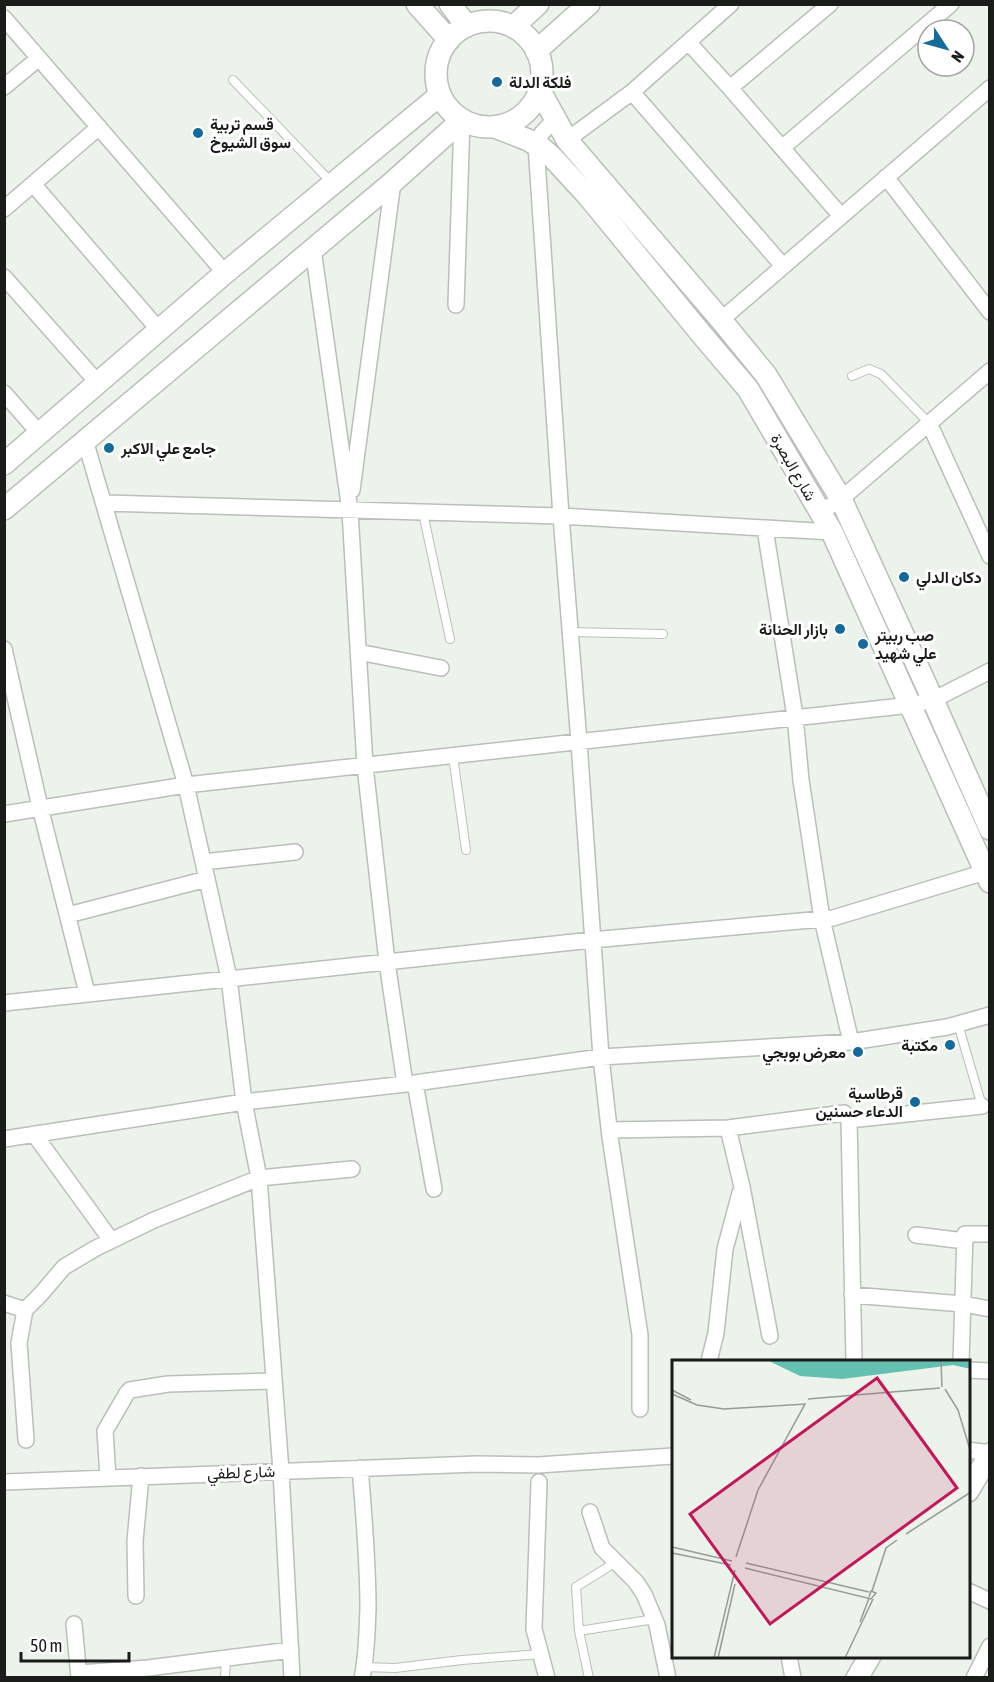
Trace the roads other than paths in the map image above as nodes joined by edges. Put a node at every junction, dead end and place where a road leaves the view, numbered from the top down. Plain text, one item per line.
1 (417, 4) edge
2 (450, 4) edge
3 (538, 4) edge
4 (589, 4) edge
5 (731, 4) edge
6 (830, 4) edge
7 (951, 4) edge
8 (4, 18) edge
9 (468, 26) junction
10 (513, 27) junction
11 (448, 40) junction
12 (688, 42) junction
13 (536, 51) junction
14 (39, 58) junction
15 (233, 80) dead end
16 (4, 87) edge
17 (730, 88) junction
18 (990, 88) edge
19 (539, 89) junction
20 (632, 92) junction
21 (440, 94) junction
22 (462, 120) junction
23 (555, 120) junction
24 (99, 127) junction
25 (495, 127) junction
26 (567, 140) junction
27 (536, 145) junction
28 (782, 148) junction
29 (886, 177) junction
30 (393, 182) junction
31 (33, 184) junction
32 (333, 184) junction
33 (4, 209) edge
34 (841, 216) junction
35 (313, 249) junction
36 (783, 266) junction
37 (225, 273) junction
38 (4, 277) edge
39 (456, 305) dead end
40 (990, 312) edge
41 (722, 320) junction
42 (159, 330) junction
43 (990, 371) edge
44 (852, 376) dead end
45 (98, 383) junction
46 (4, 393) edge
47 (929, 423) junction
48 (45, 429) junction
49 (79, 446) junction
50 (4, 464) edge
51 (841, 499) junction
52 (104, 503) junction
53 (4, 509) edge
54 (350, 511) junction
55 (821, 512) junction
56 (423, 513) junction
57 (561, 516) junction
58 (765, 528) junction
59 (832, 532) junction
60 (990, 556) edge
61 (570, 632) junction
62 (663, 634) dead end
63 (450, 639) dead end
64 (4, 649) edge
65 (358, 652) junction
66 (441, 668) dead end
67 (990, 670) edge
68 (933, 699) junction
69 (910, 705) junction
70 (795, 716) junction
71 (579, 742) junction
72 (453, 756) junction
73 (365, 766) junction
74 (186, 785) junction
75 (40, 807) junction
76 (4, 814) edge
77 (990, 829) edge
78 (466, 850) dead end
79 (295, 852) dead end
80 (203, 862) junction
81 (987, 877) edge
82 (207, 879) junction
83 (68, 915) junction
84 (822, 920) junction
85 (592, 940) junction
86 (387, 962) junction
87 (229, 978) junction
88 (87, 993) junction
89 (4, 1003) edge
90 (990, 1015) edge
91 (958, 1024) junction
92 (851, 1042) junction
93 (601, 1057) junction
94 (410, 1083) junction
95 (244, 1102) junction
96 (982, 1106) joint
97 (849, 1120) junction
98 (728, 1128) junction
99 (609, 1130) junction
100 (34, 1134) junction
101 (4, 1139) edge
102 (352, 1169) dead end
103 (259, 1178) junction
104 (742, 1187) junction
105 (434, 1189) dead end
106 (990, 1234) edge
107 (916, 1235) dead end
108 (111, 1240) junction
109 (965, 1241) junction
110 (852, 1295) junction
111 (4, 1304) edge
112 (963, 1304) junction
113 (990, 1309) edge
114 (25, 1310) junction
115 (771, 1336) dead end
116 (709, 1360) edge
117 (854, 1360) edge
118 (961, 1360) edge
119 (970, 1370) edge
120 (990, 1371) edge
121 (274, 1381) junction
122 (640, 1408) dead end
123 (26, 1440) dead end
124 (970, 1450) edge
125 (990, 1454) edge
126 (672, 1456) edge
127 (360, 1468) junction
128 (281, 1471) junction
129 (141, 1476) junction
130 (108, 1478) junction
131 (4, 1482) edge
132 (539, 1482) dead end
133 (970, 1489) edge
134 (590, 1512) dead end
135 (616, 1562) junction
136 (970, 1591) edge
137 (136, 1596) dead end
138 (990, 1601) edge
139 (655, 1618) junction
140 (74, 1624) dead end
141 (579, 1631) junction
142 (990, 1646) edge
143 (291, 1650) junction
144 (541, 1654) junction
145 (226, 1658) junction
146 (789, 1658) edge
147 (869, 1658) edge
148 (363, 1672) edge
149 (79, 1675) edge
150 (225, 1677) edge
151 (292, 1677) edge
152 (547, 1677) edge
153 (589, 1677) edge
154 (668, 1677) edge
155 (793, 1677) edge
156 (857, 1677) edge
157 (974, 1677) edge

1 - 11 main road
2 - 9 main road
3 - 10 main road
4 - 13 main road
5 - 12 street
6 - 17 street
7 - 28 street
8 - 14 street
9 - 10 main road
9 - 11 main road
10 - 13 main road
11 - 21 main road
12 - 17 street
12 - 20 street
13 - 19 main road
14 - 16 street
14 - 24 street
15 - 32 lane
17 - 28 street
18 - 29 street
19 - 23 main road, شارع البصرة
19 - 25 main road
20 - 26 street
20 - 36 street
21 - 22 main road
21 - 32 main road
22 - 25 main road
22 - 30 main road
22 - 39 street
23 - 26 main road, شارع البصرة
23 - 27 street
24 - 31 street
24 - 37 street
25 - 27 main road, شارع البصرة
26 - 41 main road, شارع البصرة
27 - 55 main road, شارع البصرة
27 - 57 street
28 - 34 street
29 - 34 street
29 - 40 street
30 - 35 main road
30 - 54 street
31 - 33 street
31 - 42 street
32 - 37 main road
34 - 36 street
35 - 49 main road
35 - 54 street
36 - 41 street
37 - 42 main road
38 - 45 street
41 - 51 main road, شارع البصرة
42 - 45 main road
43 - 47 street
44 - 47 lane
45 - 48 main road
46 - 48 street
47 - 51 street
47 - 60 street
48 - 49 main road
48 - 50 main road
49 - 52 street
49 - 53 main road
51 - 55 street
51 - 68 main road, شارع البصرة
52 - 54 street
52 - 74 street
54 - 56 street
54 - 65 street
55 - 59 main road, شارع البصرة
56 - 57 street
56 - 63 lane
57 - 58 street
57 - 61 street
58 - 59 street
58 - 70 street
59 - 69 main road, شارع البصرة
61 - 62 lane
61 - 71 street
64 - 75 street
65 - 66 street
65 - 73 street
67 - 68 street
68 - 69 street
68 - 77 main road, شارع البصرة
69 - 70 street
69 - 81 main road, شارع البصرة
70 - 71 street
70 - 84 street
71 - 72 street
71 - 85 street
72 - 73 street
72 - 78 lane
73 - 74 street
73 - 86 street
74 - 75 street
74 - 80 street
75 - 76 street
75 - 83 street
79 - 80 street
80 - 82 street
81 - 84 street
82 - 83 street
82 - 87 street
83 - 88 street
84 - 85 street
84 - 92 street
85 - 86 street
85 - 93 street
86 - 87 street
86 - 94 street
87 - 88 street
87 - 95 street
88 - 89 street
90 - 91 street
91 - 92 street
91 - 96 lane
92 - 93 street
93 - 94 street
93 - 99 street
94 - 95 street
94 - 105 street
95 - 100 street
95 - 103 street
96 - 97 street
97 - 98 street
97 - 110 street
98 - 99 street
98 - 104 street
99 - 122 street
100 - 101 street
100 - 108 street
102 - 103 street
103 - 108 street
103 - 121 street
104 - 115 street
104 - 116 street
106 - 109 street
107 - 109 street
108 - 114 street
109 - 112 street
110 - 112 street
110 - 117 street
111 - 114 street
112 - 113 street
112 - 118 street
114 - 123 street
119 - 120 street
121 - 128 street
121 - 130 street
124 - 125 street
125 - 133 main road
126 - 127 street, شارع لطفي
127 - 128 street, شارع لطفي
127 - 148 street
128 - 129 street, شارع لطفي
128 - 143 street
129 - 130 street, شارع لطفي
129 - 137 street
130 - 131 street, شارع لطفي
132 - 144 street
134 - 135 street
135 - 139 street
135 - 141 lane
136 - 138 street
139 - 141 lane
139 - 154 street
140 - 149 street
141 - 153 lane
142 - 157 street
143 - 145 street
143 - 151 street
144 - 148 lane
144 - 152 street
145 - 149 street
145 - 150 lane
146 - 155 street
147 - 156 main road

